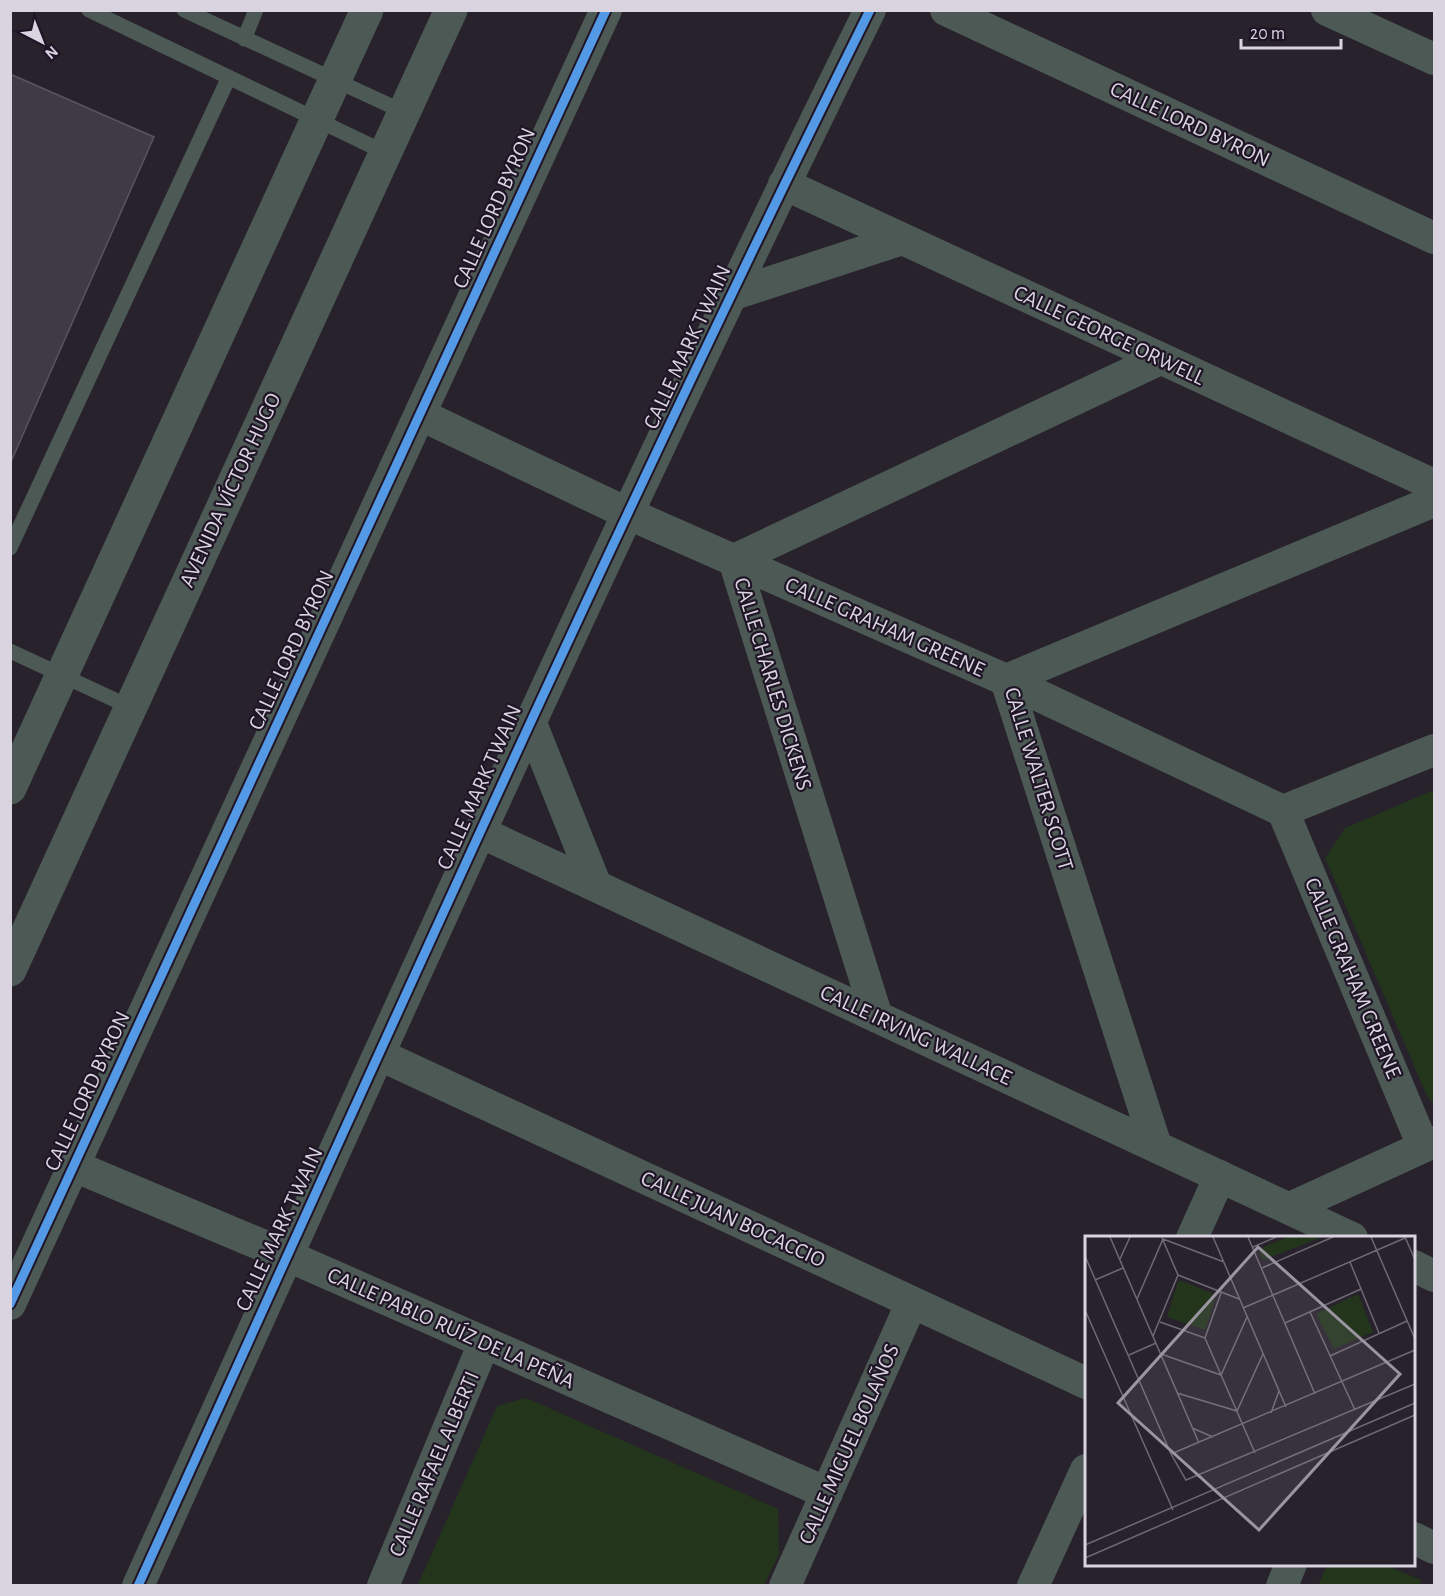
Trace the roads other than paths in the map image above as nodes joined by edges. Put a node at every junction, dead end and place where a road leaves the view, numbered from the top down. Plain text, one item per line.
1 (89, 10) edge
2 (184, 10) edge
3 (256, 10) edge
4 (366, 10) edge
5 (451, 10) edge
6 (606, 10) edge
7 (870, 10) edge
8 (946, 10) edge
9 (1327, 10) edge
10 (244, 39) junction
11 (1434, 59) edge
12 (229, 77) junction
13 (333, 80) junction
14 (404, 112) junction
15 (315, 118) junction
16 (384, 152) junction
17 (784, 184) junction
18 (902, 238) junction
19 (1434, 238) edge
20 (734, 294) junction
21 (1160, 359) junction
22 (422, 415) junction
23 (1434, 485) edge
24 (1434, 501) edge
25 (629, 514) junction
26 (10, 548) edge
27 (734, 560) junction
28 (10, 651) edge
29 (63, 675) junction
30 (1006, 680) junction
31 (130, 707) junction
32 (531, 721) junction
33 (1434, 750) edge
34 (10, 788) edge
35 (1283, 811) junction
36 (480, 832) junction
37 (596, 886) junction
38 (10, 970) edge
39 (877, 1017) junction
40 (380, 1054) junction
41 (1429, 1144) edge
42 (1156, 1146) junction
43 (74, 1166) junction
44 (1220, 1176) junction
45 (1290, 1208) junction
46 (1193, 1236) edge
47 (1349, 1236) edge
48 (288, 1256) junction
49 (1415, 1267) edge
50 (1434, 1276) edge
51 (912, 1302) junction
52 (10, 1304) edge
53 (484, 1343) junction
54 (1085, 1383) edge
55 (1085, 1472) edge
56 (827, 1493) junction
57 (1415, 1539) edge
58 (1434, 1548) edge
59 (1290, 1566) edge
60 (138, 1586) edge
61 (383, 1586) edge
62 (785, 1586) edge
63 (1033, 1586) edge
64 (1282, 1586) edge

1 - 12 lane
2 - 10 lane
3 - 10 lane
4 - 13 street
5 - 14 street, AVENIDA VÍCTOR HUGO
6 - 22 street, CALLE LORD BYRON
7 - 17 street, CALLE MARK TWAIN
8 - 19 street, CALLE LORD BYRON
9 - 11 street
10 - 13 lane
12 - 15 lane
12 - 26 lane
13 - 14 lane
13 - 15 street
14 - 16 street, AVENIDA VÍCTOR HUGO
15 - 16 lane
15 - 29 street
16 - 31 street, AVENIDA VÍCTOR HUGO
17 - 18 street, CALLE GEORGE ORWELL
17 - 20 street, CALLE MARK TWAIN
18 - 20 street
18 - 21 street, CALLE GEORGE ORWELL
20 - 25 street, CALLE MARK TWAIN
21 - 23 street, CALLE GEORGE ORWELL
21 - 27 street, CALLE CHARLES DICKENS
22 - 25 street, CALLE GRAHAM GREENE
22 - 43 street, CALLE LORD BYRON
24 - 30 street, CALLE WALTER SCOTT
25 - 27 street, CALLE GRAHAM GREENE
25 - 32 street, CALLE MARK TWAIN
27 - 30 street, CALLE GRAHAM GREENE
27 - 39 street, CALLE CHARLES DICKENS
28 - 29 lane
29 - 31 lane
29 - 34 street
30 - 35 street, CALLE GRAHAM GREENE
30 - 42 street, CALLE WALTER SCOTT
31 - 38 street, AVENIDA VÍCTOR HUGO
32 - 36 street, CALLE MARK TWAIN
32 - 37 street
33 - 35 street
35 - 41 street, CALLE GRAHAM GREENE
36 - 37 street, CALLE IRVING WALLACE
36 - 40 street, CALLE MARK TWAIN
37 - 39 street, CALLE IRVING WALLACE
39 - 42 street, CALLE IRVING WALLACE
40 - 48 street, CALLE MARK TWAIN
40 - 51 street, CALLE JUAN BOCACCIO
41 - 45 street, CALLE GRAHAM GREENE
42 - 44 street, CALLE IRVING WALLACE
43 - 48 street, CALLE PABLO RUÍZ DE LA PEÑA
43 - 52 street, CALLE LORD BYRON
44 - 45 street, CALLE IRVING WALLACE
44 - 46 street
45 - 47 street, CALLE IRVING WALLACE
48 - 53 street, CALLE PABLO RUÍZ DE LA PEÑA
48 - 60 street, CALLE MARK TWAIN
49 - 50 street
51 - 54 street, CALLE JUAN BOCACCIO
51 - 56 street, CALLE MIGUEL BOLAÑOS
53 - 56 street, CALLE PABLO RUÍZ DE LA PEÑA
53 - 61 street, CALLE RAFAEL ALBERTI
55 - 63 street
56 - 62 street, CALLE MIGUEL BOLAÑOS
57 - 58 street
59 - 64 street

